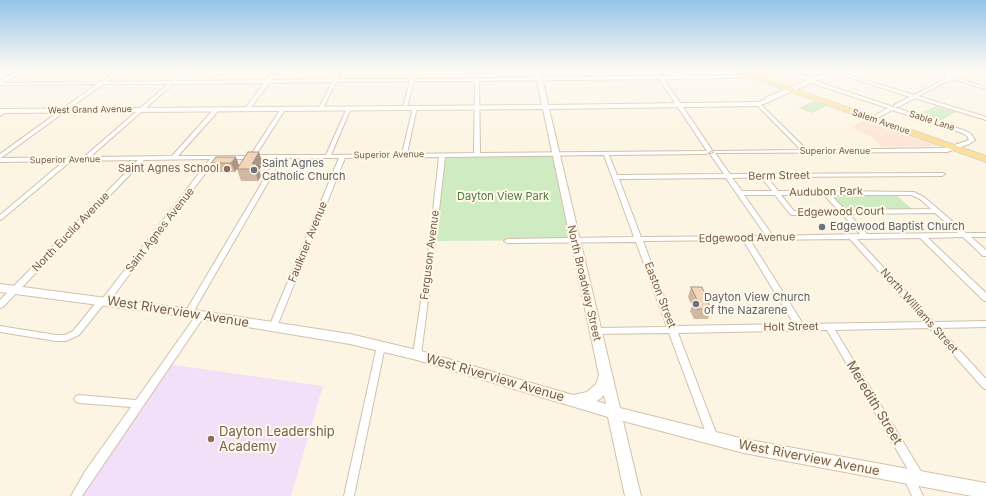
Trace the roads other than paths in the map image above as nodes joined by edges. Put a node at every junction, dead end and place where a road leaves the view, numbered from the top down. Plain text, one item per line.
1 (89, 92) edge
2 (161, 92) edge
3 (260, 92) edge
4 (329, 92) edge
5 (409, 92) edge
6 (477, 92) edge
7 (542, 92) edge
8 (670, 92) edge
9 (785, 92) edge
10 (796, 92) edge
11 (847, 92) edge
12 (900, 92) edge
13 (923, 92) edge
14 (774, 97) junction
15 (914, 97) junction
16 (733, 104) junction
17 (760, 104) junction
18 (679, 105) junction
19 (477, 106) junction
20 (545, 106) junction
21 (405, 107) junction
22 (415, 107) junction
23 (894, 107) junction
24 (284, 108) junction
25 (321, 108) junction
26 (349, 108) junction
27 (217, 109) junction
28 (247, 109) junction
29 (141, 110) junction
30 (3, 111) edge
31 (63, 111) junction
32 (0, 115) edge
33 (872, 119) junction
34 (986, 119) edge
35 (955, 148) junction
36 (805, 151) junction
37 (711, 152) junction
38 (606, 153) junction
39 (477, 154) junction
40 (556, 154) junction
41 (404, 155) junction
42 (442, 155) junction
43 (328, 156) junction
44 (343, 156) junction
45 (0, 157) edge
46 (252, 157) junction
47 (280, 157) junction
48 (174, 158) junction
49 (214, 158) junction
50 (85, 159) junction
51 (142, 159) junction
52 (986, 159) edge
53 (0, 160) edge
54 (69, 160) junction
55 (942, 174) dead end
56 (728, 176) junction
57 (763, 176) junction
58 (616, 178) junction
59 (825, 192) junction
60 (740, 193) junction
61 (776, 193) junction
62 (844, 212) junction
63 (938, 212) junction
64 (0, 218) edge
65 (964, 235) junction
66 (986, 235) edge
67 (852, 236) junction
68 (865, 236) junction
69 (922, 236) junction
70 (745, 238) junction
71 (771, 238) junction
72 (574, 240) junction
73 (639, 240) junction
74 (507, 241) dead end
75 (986, 254) edge
76 (0, 288) edge
77 (14, 290) junction
78 (986, 298) edge
79 (104, 301) junction
80 (0, 305) edge
81 (188, 314) junction
82 (200, 316) junction
83 (986, 324) edge
84 (932, 325) junction
85 (273, 327) junction
86 (800, 327) junction
87 (829, 327) junction
88 (0, 329) edge
89 (673, 329) junction
90 (595, 331) junction
91 (381, 346) junction
92 (417, 355) junction
93 (605, 374) junction
94 (986, 385) edge
95 (566, 399) junction
96 (79, 400) dead end
97 (139, 404) junction
98 (613, 412) junction
99 (713, 438) junction
100 (914, 478) junction
101 (986, 491) edge
102 (76, 496) edge
103 (349, 496) edge
104 (633, 496) edge
105 (918, 496) edge

1 - 31 street
2 - 29 street
3 - 28 street
4 - 25 street
5 - 21 street
6 - 19 street
7 - 20 street, North Broadway Street
8 - 18 street
9 - 14 street, West Grand Avenue
10 - 33 main road, Salem Avenue
11 - 23 street, Sable Lane
12 - 15 street
13 - 15 street
14 - 16 street, West Grand Avenue
14 - 17 street, West Grand Avenue
15 - 23 street
15 - 34 street
16 - 17 street, West Grand Avenue
16 - 18 street, West Grand Avenue
17 - 36 street
18 - 20 street, West Grand Avenue
18 - 37 street
19 - 20 street, West Grand Avenue
19 - 22 street, West Grand Avenue
19 - 39 street
20 - 40 street, North Broadway Street
21 - 22 street, West Grand Avenue
21 - 26 street, West Grand Avenue
22 - 41 street
23 - 33 street
23 - 35 street, Sable Lane
24 - 25 street, West Grand Avenue
24 - 28 street, West Grand Avenue
24 - 46 street
25 - 26 street, West Grand Avenue
26 - 43 street
27 - 28 street, West Grand Avenue
27 - 29 street, West Grand Avenue
27 - 48 street
29 - 31 street, West Grand Avenue
29 - 50 street
30 - 31 street, West Grand Avenue
30 - 32 street
31 - 45 street
33 - 35 main road, Salem Avenue
35 - 36 street, Superior Avenue
35 - 52 main road, Salem Avenue
36 - 37 street, Superior Avenue
37 - 38 street, Superior Avenue
37 - 56 street
38 - 40 street, Superior Avenue
38 - 58 street, Easton Street
39 - 40 street, Superior Avenue
39 - 42 street, Superior Avenue
40 - 72 street, North Broadway Street
41 - 42 street, Superior Avenue
41 - 44 street, Superior Avenue
42 - 92 street, Ferguson Avenue
43 - 44 street, Superior Avenue
43 - 47 street, Superior Avenue
44 - 85 street, Faulkner Avenue
46 - 47 street, Superior Avenue
46 - 49 street, Superior Avenue
47 - 81 street
48 - 49 street, Superior Avenue
48 - 51 street, Superior Avenue
49 - 79 street, Saint Agnes Avenue
50 - 51 street, Superior Avenue
50 - 54 street, Superior Avenue
51 - 77 street, North Euclid Avenue
53 - 54 street, Superior Avenue
54 - 64 street
55 - 57 street, Berm Street
56 - 57 street, Berm Street
56 - 58 street, Berm Street
56 - 60 street
57 - 61 street, Edgewood Court
58 - 73 street, Easton Street
59 - 61 street, Audubon Park
59 - 62 street
59 - 63 street, Audubon Park
60 - 61 street, Audubon Park
60 - 71 street
61 - 62 street, Edgewood Court
62 - 63 street, Edgewood Court
62 - 68 street
63 - 65 street
65 - 66 street, Edgewood Avenue
65 - 69 street, Edgewood Avenue
65 - 75 street
67 - 68 street, Edgewood Avenue
67 - 71 street, Edgewood Avenue
67 - 84 street, North Williams Street
68 - 69 street, Edgewood Avenue
69 - 78 street
70 - 71 street, Edgewood Avenue
70 - 73 street, Edgewood Avenue
70 - 86 street
72 - 73 street, Edgewood Avenue
72 - 74 street, Edgewood Avenue
72 - 90 street, North Broadway Street
73 - 89 street, Easton Street
76 - 77 street, West Riverview Avenue
77 - 79 street, West Riverview Avenue
77 - 80 street, North Euclid Avenue
79 - 81 street, West Riverview Avenue
79 - 88 street, Saint Agnes Avenue
81 - 82 street, West Riverview Avenue
82 - 85 street, West Riverview Avenue
82 - 97 street
83 - 84 street, Holt Street
84 - 87 street, Holt Street
84 - 94 street, North Williams Street
85 - 91 street, West Riverview Avenue
86 - 87 street, Holt Street
86 - 89 street, Holt Street
87 - 100 street, Meredith Street
89 - 90 street, Holt Street
89 - 99 street, Easton Street
90 - 93 street, North Broadway Street
91 - 92 street, West Riverview Avenue
91 - 103 street
92 - 95 street, West Riverview Avenue
93 - 95 street
93 - 98 street, North Broadway Street
95 - 98 street, West Riverview Avenue
96 - 97 street
97 - 102 street
98 - 99 street, West Riverview Avenue
98 - 104 street, North Broadway Street
99 - 100 street, West Riverview Avenue
100 - 101 street, West Riverview Avenue
100 - 105 street, Meredith Street

